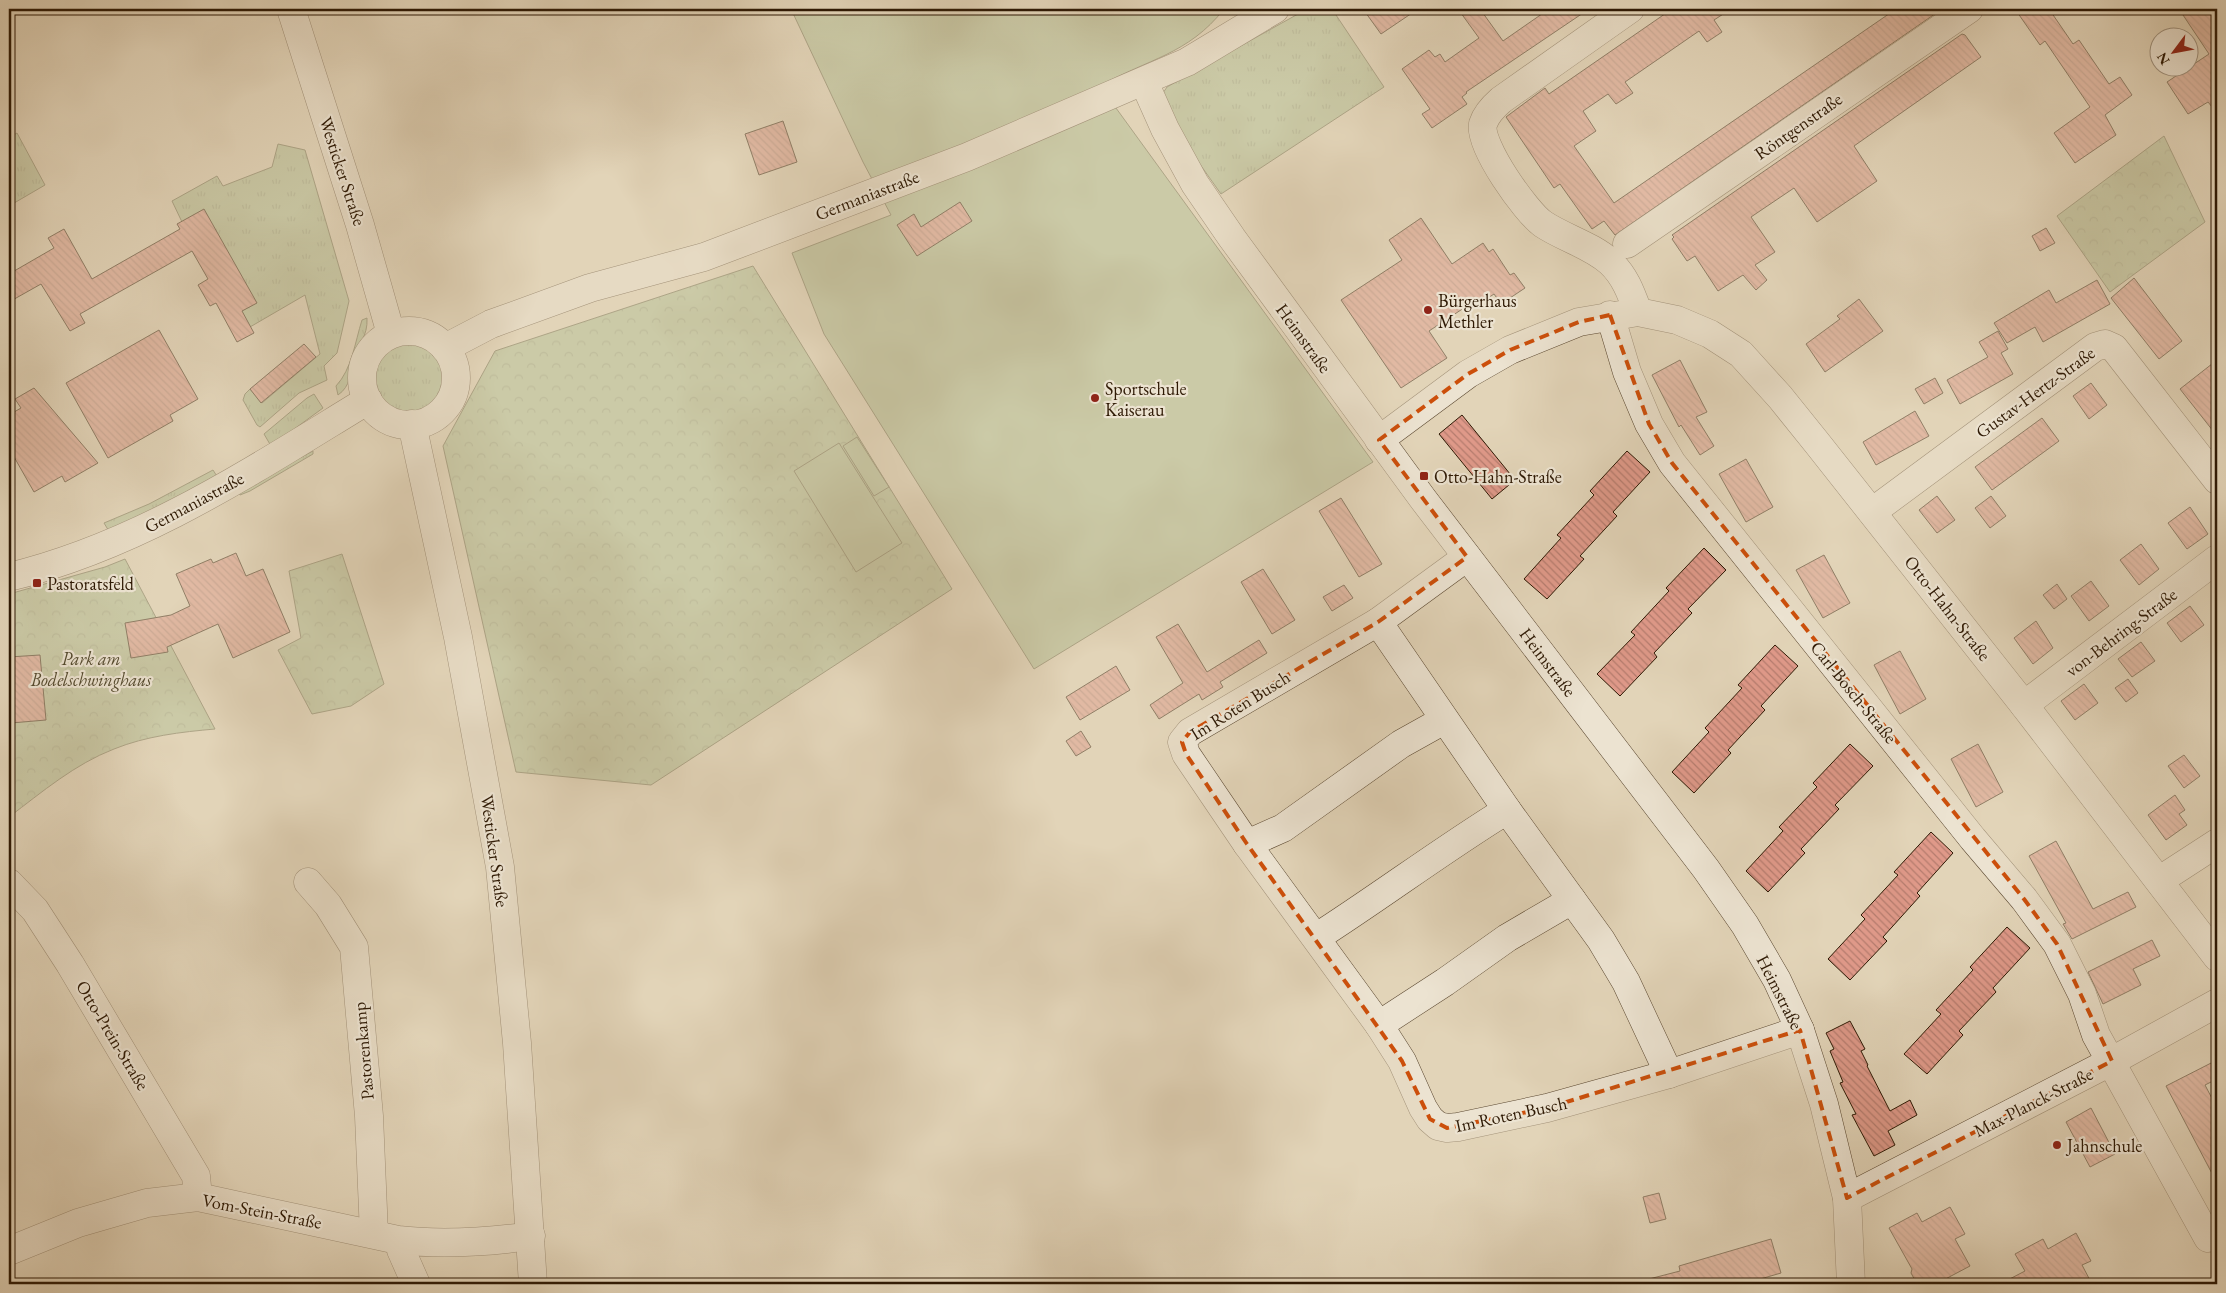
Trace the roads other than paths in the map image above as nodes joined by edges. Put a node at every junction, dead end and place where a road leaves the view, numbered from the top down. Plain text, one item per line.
1 (291, 9) edge
2 (1630, 9) edge
3 (1968, 9) edge
4 (1269, 11) edge
5 (1144, 82) junction
6 (1627, 244) dead end
7 (1638, 312) junction
8 (1610, 315) junction
9 (391, 334) junction
10 (445, 348) junction
11 (368, 400) junction
12 (412, 424) junction
13 (1379, 440) junction
14 (2217, 480) edge
15 (1872, 512) junction
16 (1467, 557) junction
17 (2217, 559) edge
18 (9, 577) edge
19 (1378, 622) junction
20 (2024, 705) junction
21 (1444, 720) junction
22 (1507, 810) junction
23 (2217, 843) edge
24 (1247, 844) junction
25 (2160, 880) junction
26 (308, 882) dead end
27 (9, 883) edge
28 (1572, 900) junction
29 (1317, 937) junction
30 (2217, 957) edge
31 (2217, 1003) edge
32 (1379, 1025) junction
33 (1800, 1030) junction
34 (2112, 1061) junction
35 (1668, 1074) junction
36 (198, 1197) junction
37 (1847, 1198) junction
38 (374, 1234) junction
39 (531, 1236) junction
40 (402, 1241) junction
41 (2214, 1242) edge
42 (9, 1252) edge
43 (416, 1284) edge
44 (533, 1284) edge
45 (1850, 1284) edge

1 - 9 street, Westicker Straße
2 - 7 street
3 - 6 street, Röntgenstraße
4 - 5 street, Germaniastraße
5 - 10 street, Germaniastraße
5 - 13 street, Heimstraße
7 - 8 street, Otto-Hahn-Straße
7 - 15 street, Otto-Hahn-Straße
8 - 13 street, Otto-Hahn-Straße
8 - 34 street, Carl-Bosch-Straße
9 - 10 street
9 - 11 street
10 - 12 street
11 - 12 street
11 - 18 street, Germaniastraße
12 - 39 street, Westicker Straße
13 - 16 street, Heimstraße
14 - 15 street, Gustav-Hertz-Straße
15 - 20 street, Otto-Hahn-Straße
16 - 19 street, Im Roten Busch
16 - 33 street, Heimstraße
17 - 20 street, von-Behring-Straße
19 - 21 street
19 - 24 street, Im Roten Busch
20 - 25 street, Otto-Hahn-Straße
21 - 22 street
21 - 24 street
22 - 28 street
22 - 29 street
23 - 25 street
24 - 29 street, Im Roten Busch
25 - 30 street, Otto-Hahn-Straße
26 - 38 street, Pastorenkamp
27 - 36 street, Otto-Prein-Straße
28 - 32 street
28 - 35 street
29 - 32 street, Im Roten Busch
31 - 34 street, Max-Planck-Straße
32 - 35 street, Im Roten Busch
33 - 35 street, Im Roten Busch
33 - 37 street, Heimstraße
34 - 37 street, Max-Planck-Straße
34 - 41 street, Carl-Bosch-Straße
36 - 38 street, Vom-Stein-Straße
36 - 42 street, Vom-Stein-Straße
37 - 45 street, Heimstraße
38 - 40 street, Vom-Stein-Straße
39 - 40 street, Vom-Stein-Straße
39 - 44 street, Westicker Straße
40 - 43 street

